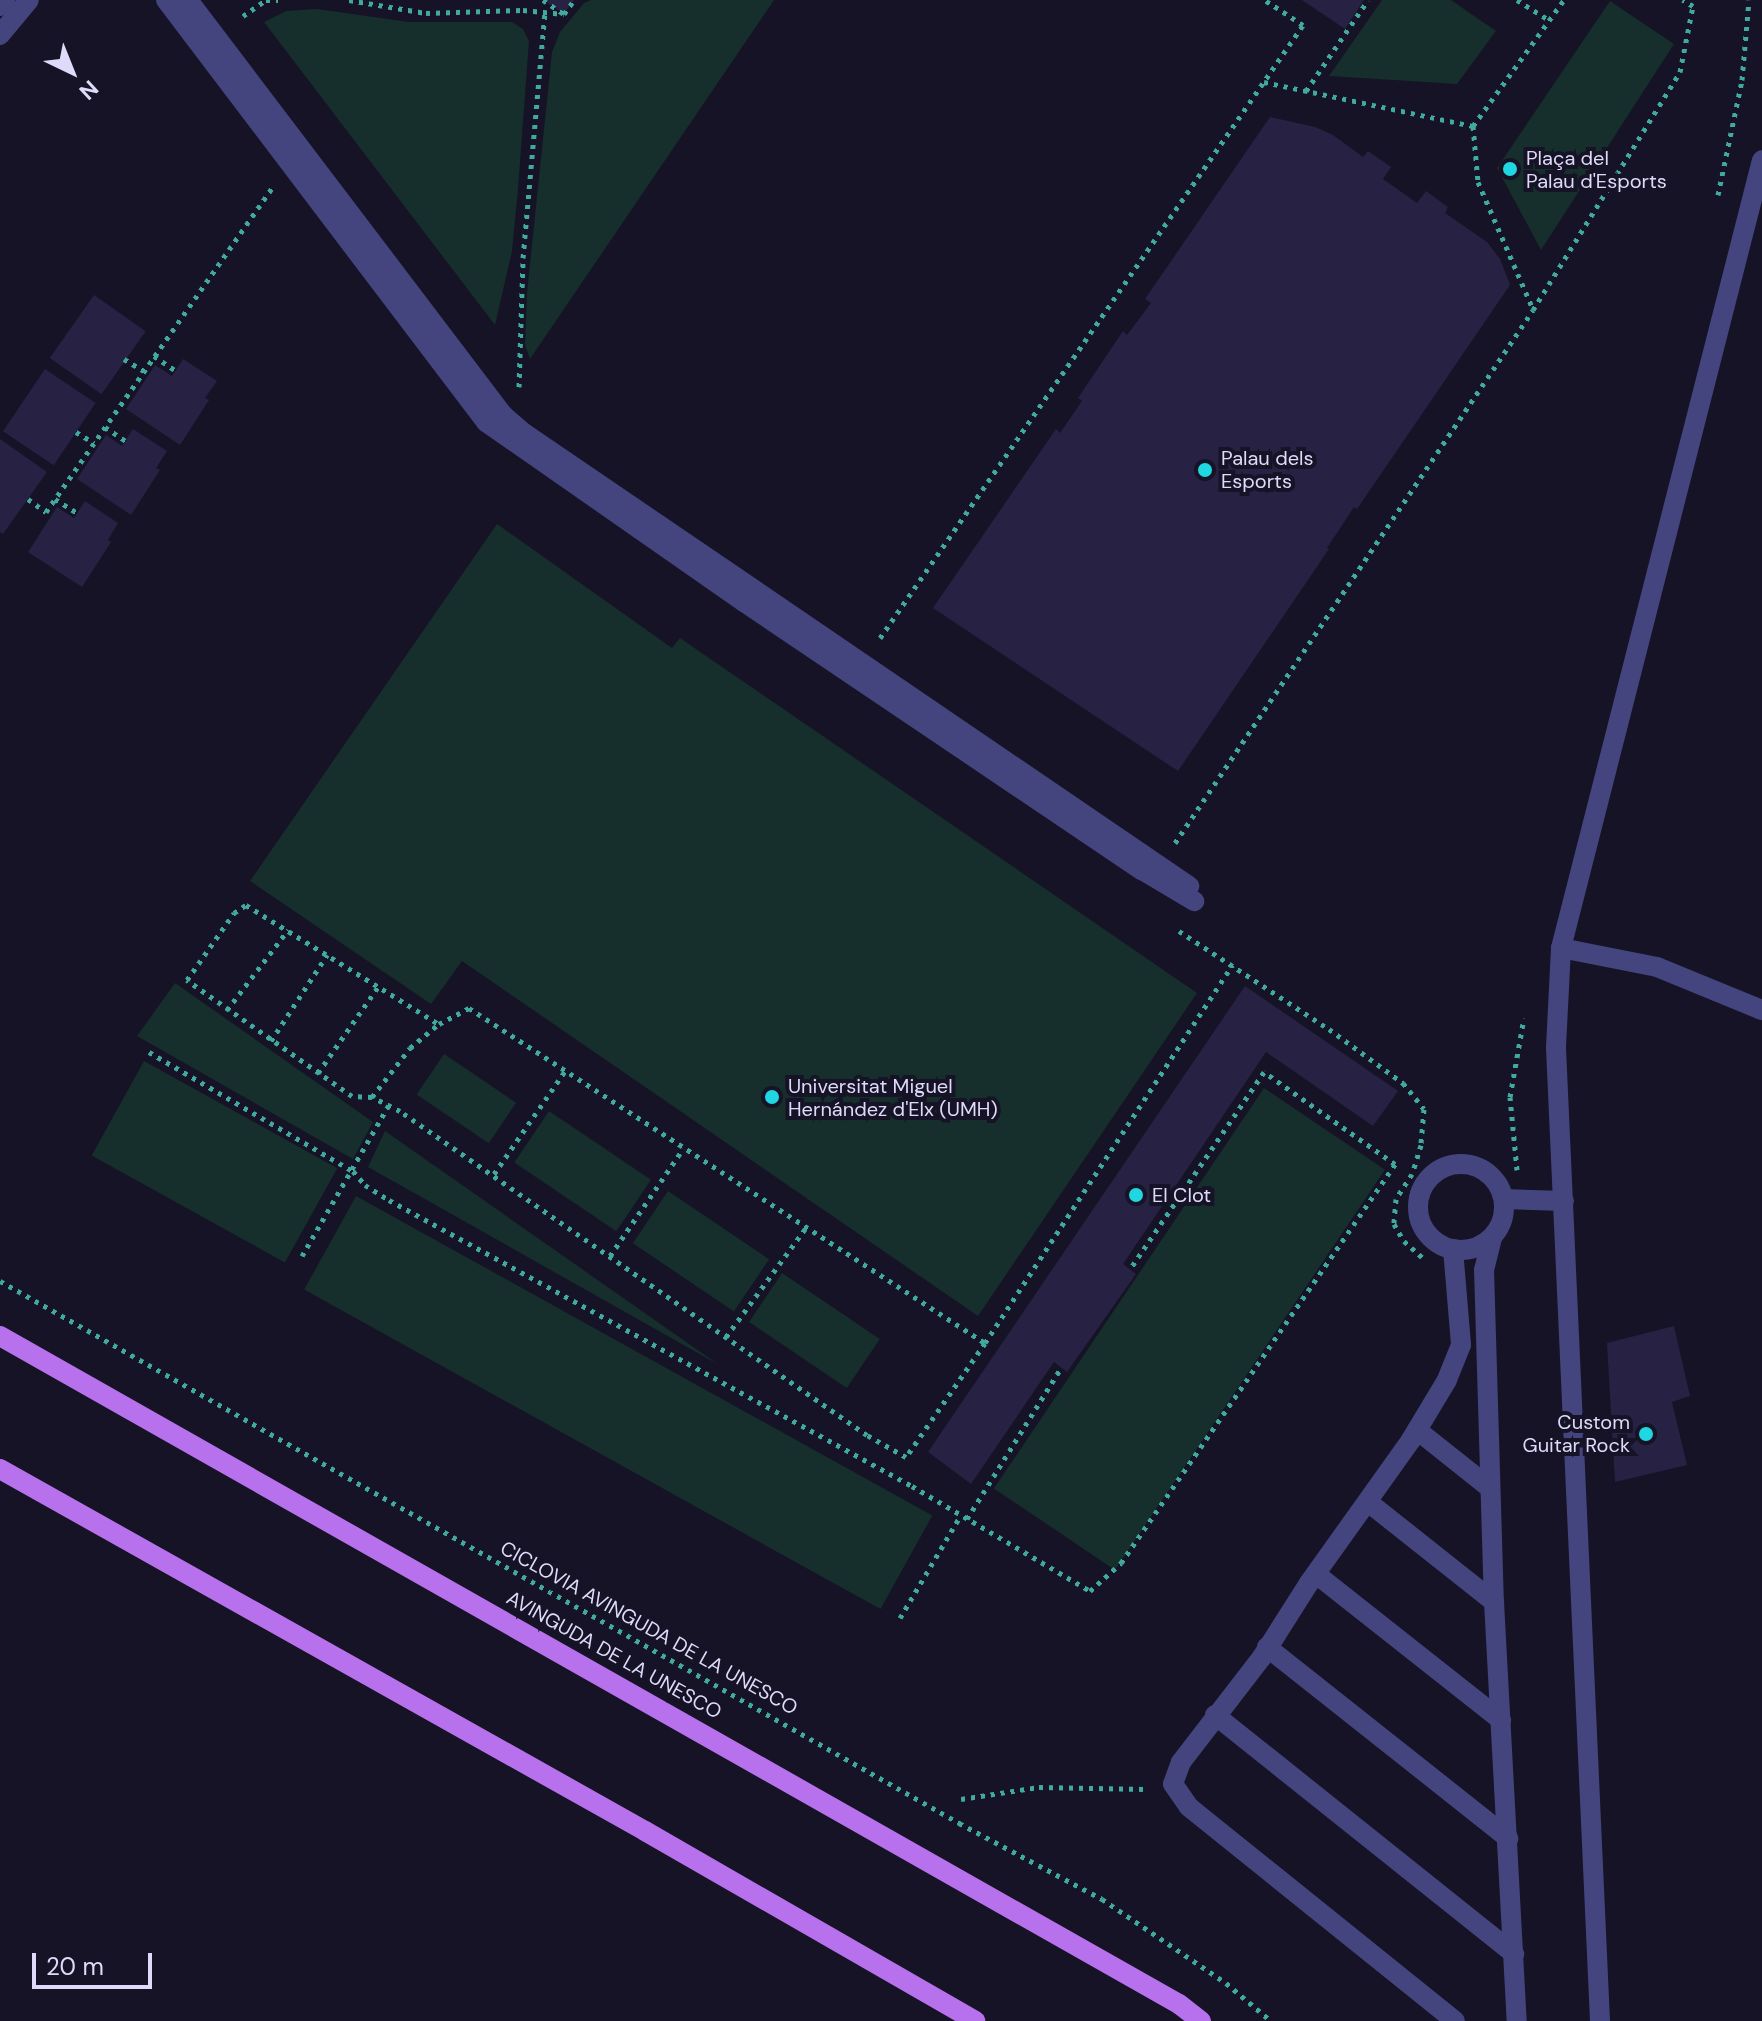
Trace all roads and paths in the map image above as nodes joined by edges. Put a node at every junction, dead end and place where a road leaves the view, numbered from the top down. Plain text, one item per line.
1 (5, 0) edge
2 (29, 0) edge
3 (166, 0) edge
4 (188, 0) edge
5 (266, 0) edge
6 (278, 0) edge
7 (349, 0) edge
8 (543, 0) edge
9 (574, 0) edge
10 (1265, 0) edge
11 (1368, 0) edge
12 (1517, 0) edge
13 (1564, 0) edge
14 (1683, 0) edge
15 (0, 6) edge
16 (545, 13) junction
17 (564, 14) junction
18 (243, 16) dead end
19 (1549, 20) junction
20 (0, 35) edge
21 (1264, 82) junction
22 (1306, 91) junction
23 (1473, 126) junction
24 (1762, 160) edge
25 (272, 187) dead end
26 (1533, 310) junction
27 (154, 356) junction
28 (124, 359) dead end
29 (144, 371) junction
30 (176, 371) dead end
31 (518, 398) dead end
32 (105, 427) junction
33 (76, 432) dead end
34 (126, 441) dead end
35 (94, 443) junction
36 (28, 499) dead end
37 (55, 499) junction
38 (77, 513) dead end
39 (875, 646) dead end
40 (1161, 836) dead end
41 (1173, 927) dead end
42 (288, 930) junction
43 (1561, 948) junction
44 (327, 955) junction
45 (1232, 965) junction
46 (378, 987) junction
47 (227, 1010) junction
48 (1762, 1010) edge
49 (439, 1024) junction
50 (271, 1041) junction
51 (149, 1052) dead end
52 (565, 1071) junction
53 (318, 1073) junction
54 (372, 1097) junction
55 (389, 1105) junction
56 (683, 1149) junction
57 (353, 1171) junction
58 (494, 1174) junction
59 (1504, 1199) junction
60 (1564, 1201) junction
61 (805, 1229) junction
62 (1492, 1238) junction
63 (1453, 1249) junction
64 (302, 1256) dead end
65 (610, 1256) junction
66 (1426, 1261) dead end
67 (1130, 1269) dead end
68 (0, 1281) edge
69 (0, 1336) edge
70 (726, 1337) junction
71 (985, 1343) junction
72 (1061, 1368) dead end
73 (1417, 1430) junction
74 (0, 1469) edge
75 (1490, 1488) junction
76 (1368, 1502) junction
77 (961, 1515) junction
78 (967, 1519) junction
79 (1316, 1574) junction
80 (1494, 1602) junction
81 (900, 1618) dead end
82 (1267, 1647) junction
83 (1215, 1715) junction
84 (1501, 1720) junction
85 (1159, 1789) dead end
86 (961, 1799) dead end
87 (1508, 1838) junction
88 (1514, 1954) junction
89 (975, 2021) edge
90 (1201, 2021) edge
91 (1271, 2021) edge
92 (1455, 2021) edge
93 (1517, 2021) edge
94 (1600, 2021) edge

1 - 15 street
2 - 20 street
3 - 4 street
5 - 6 path
5 - 18 path
7 - 16 path
8 - 17 path
9 - 17 path
10 - 21 path
11 - 22 path
12 - 19 path
13 - 19 path
14 - 26 path
16 - 17 path
16 - 31 path
19 - 23 path
21 - 22 path
21 - 39 path
22 - 23 path
23 - 26 path
24 - 43 street
25 - 27 path
26 - 40 path
27 - 29 path
27 - 30 path
28 - 29 path
29 - 32 path
32 - 34 path
32 - 35 path
33 - 35 path
35 - 37 path
36 - 37 path
37 - 38 path
41 - 45 path
42 - 44 path
42 - 47 path
42 - 47 path
43 - 48 street
43 - 60 street
44 - 46 path
44 - 50 path
45 - 66 path
45 - 71 path
46 - 49 path
46 - 53 path
47 - 50 path
49 - 52 path
49 - 54 path
50 - 53 path
51 - 57 path
52 - 56 path
52 - 58 path
53 - 54 path
54 - 55 path
55 - 57 path
55 - 58 path
56 - 61 path
56 - 65 path
57 - 64 path
57 - 77 path
58 - 65 path
59 - 60 street
59 - 62 street
59 - 63 street
60 - 94 street
61 - 70 path
61 - 71 path
62 - 63 street
62 - 75 street
63 - 73 street
65 - 70 path
67 - 78 path
68 - 91 path, CICLOVIA AVINGUDA DE LA UNESCO
69 - 90 main road, AVINGUDA DE LA UNESCO
70 - 71 path
72 - 78 path
73 - 75 street
73 - 76 street
74 - 89 main road
75 - 80 street
76 - 79 street
76 - 80 street
77 - 78 path
77 - 81 path
79 - 82 street
79 - 84 street
80 - 84 street
82 - 83 street
82 - 87 street
83 - 88 street
83 - 92 street
84 - 87 street
85 - 86 path
87 - 88 street
88 - 93 street

